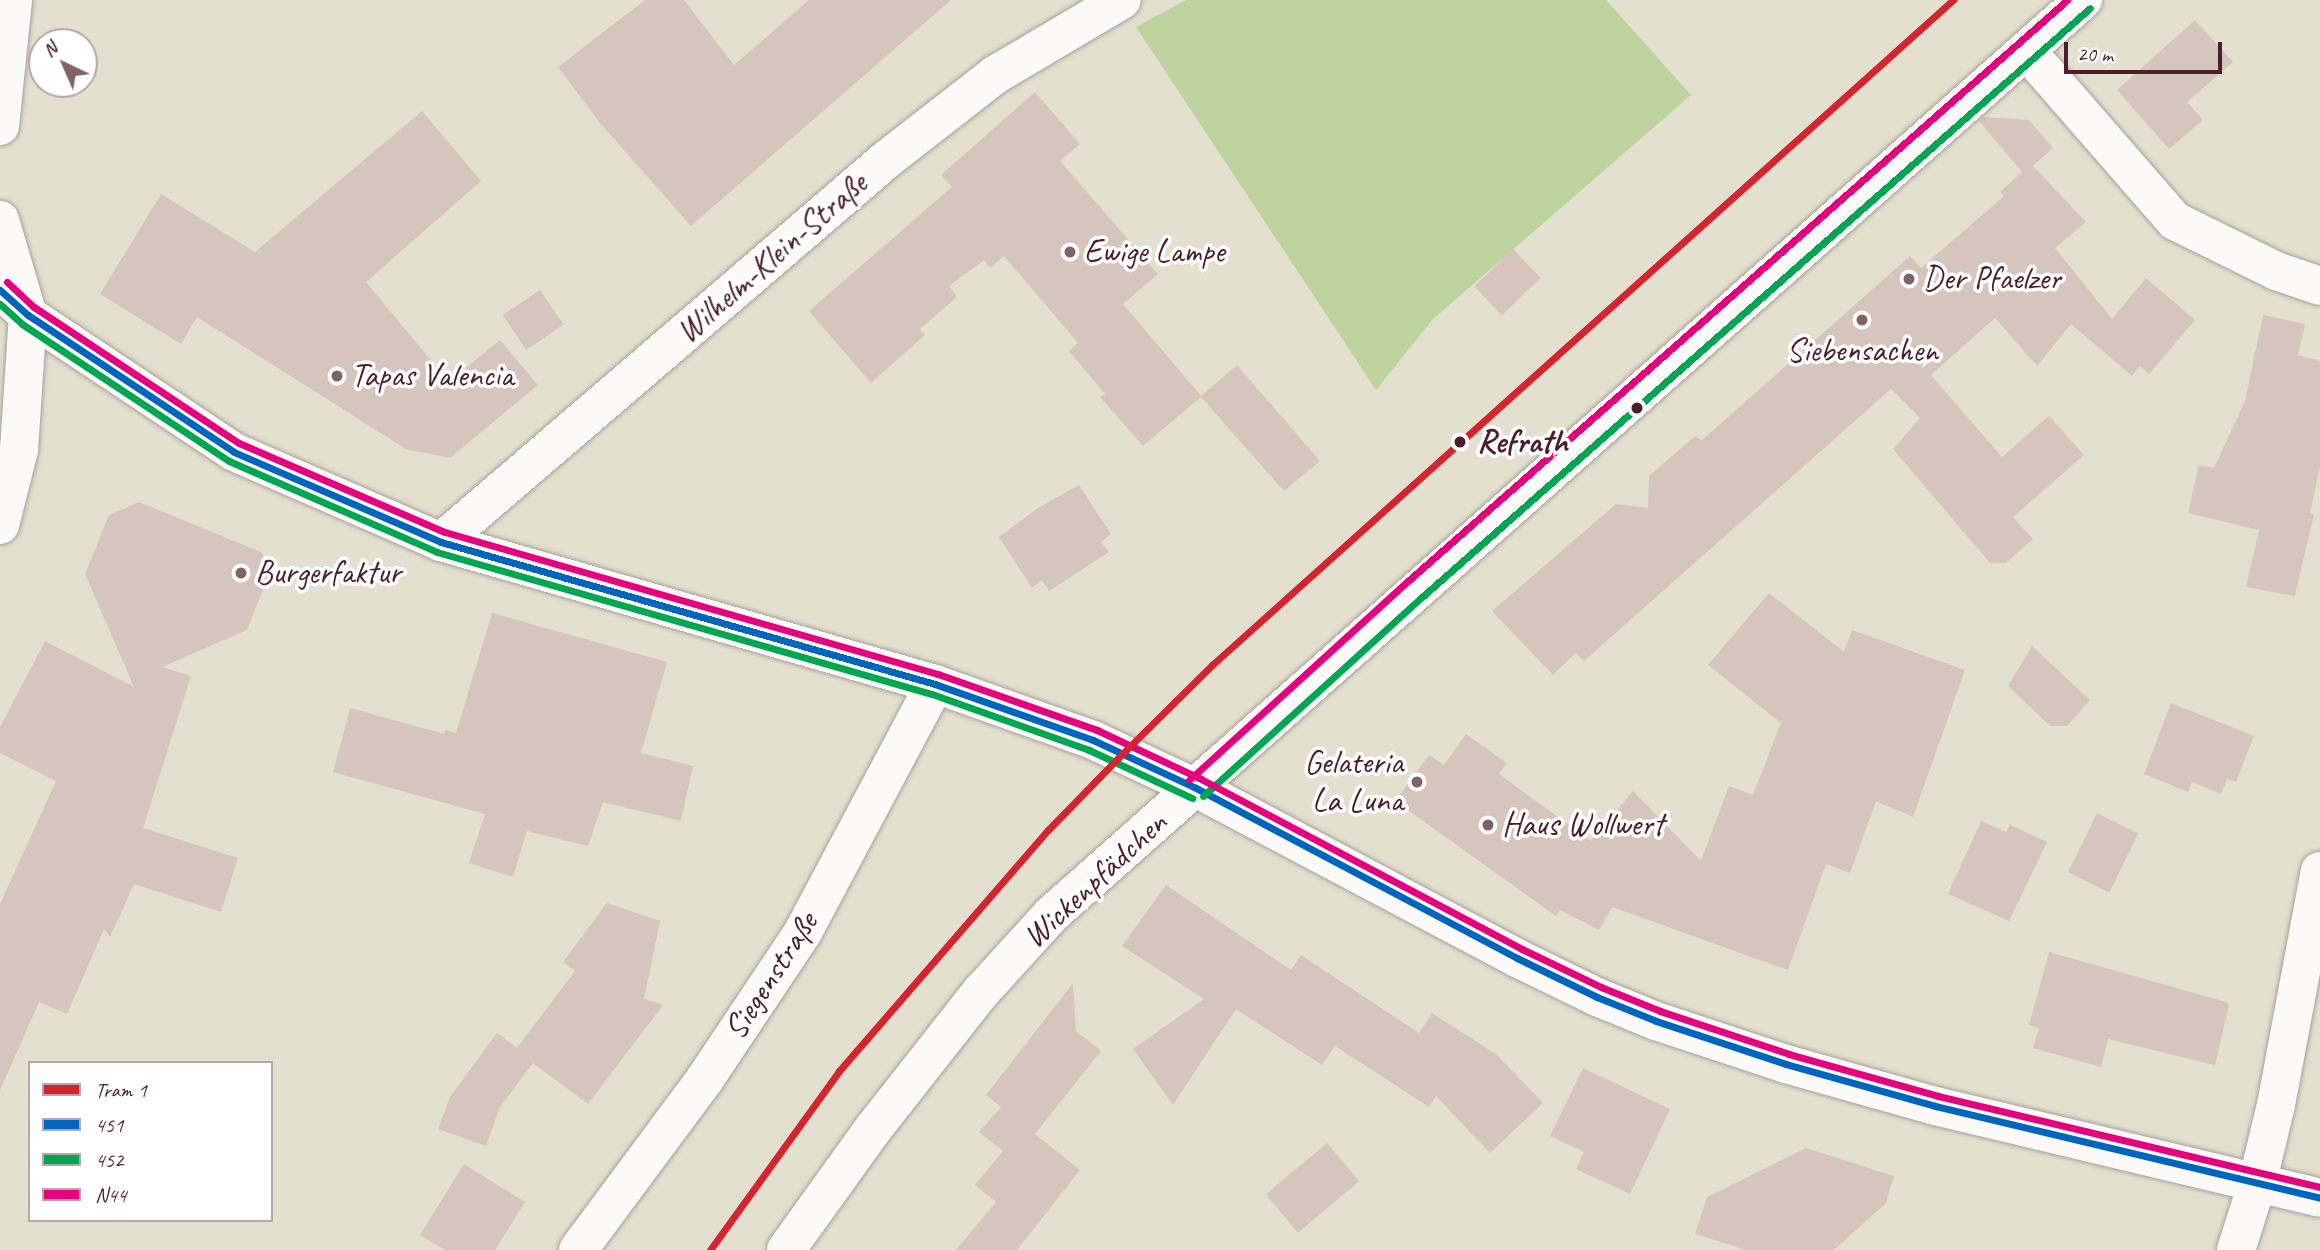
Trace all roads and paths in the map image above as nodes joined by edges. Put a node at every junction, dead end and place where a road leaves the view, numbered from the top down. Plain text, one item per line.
1 (13, 0) edge
2 (1122, 0) edge
3 (2083, 0) edge
4 (2027, 51) junction
5 (0, 126) edge
6 (0, 220) edge
7 (2320, 286) edge
8 (14, 303) edge
9 (0, 525) edge
10 (441, 542) junction
11 (935, 684) junction
12 (1196, 788) junction
13 (2320, 871) edge
14 (2258, 1184) junction
15 (2320, 1198) edge
16 (578, 1250) edge
17 (786, 1250) edge
18 (2236, 1250) edge

1 - 5 street
2 - 10 street, Wilhelm-Klein-Straße
3 - 4 street, Wickenpfädchen
4 - 7 street
4 - 12 street, Wickenpfädchen
6 - 8 street
8 - 9 street
8 - 10 street
10 - 11 street
11 - 12 street
11 - 16 street, Siegenstraße
12 - 14 street
12 - 17 street, Wickenpfädchen
13 - 14 street
14 - 15 street
14 - 18 street

